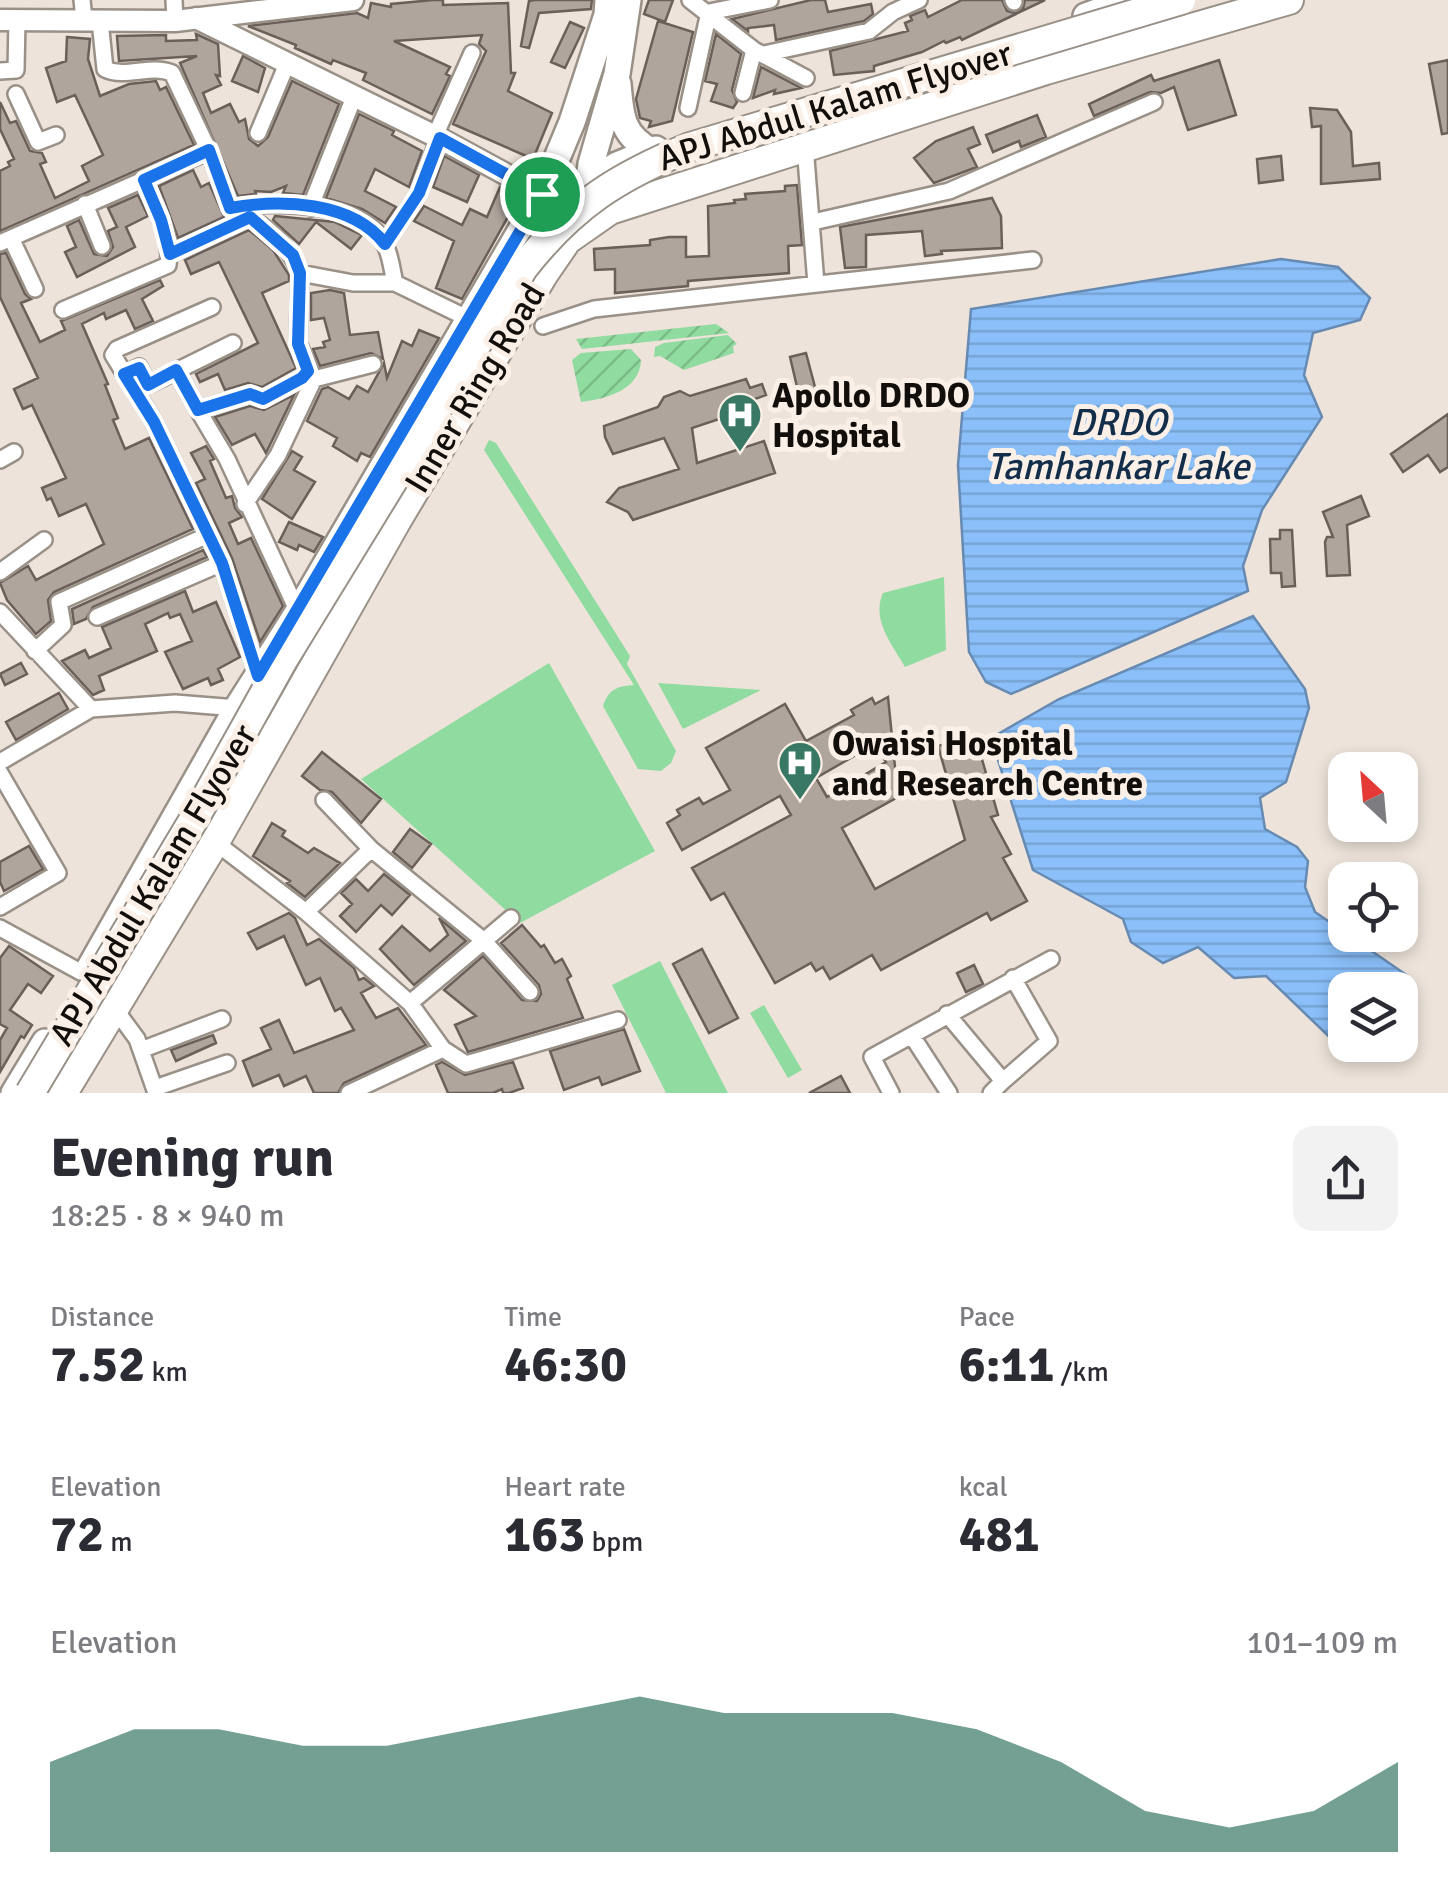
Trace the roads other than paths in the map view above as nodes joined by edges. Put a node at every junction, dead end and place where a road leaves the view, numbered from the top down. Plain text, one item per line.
1 (352, 0) edge
2 (608, 0) edge
3 (628, 0) edge
4 (690, 0) edge
5 (770, 0) edge
6 (919, 0) edge
7 (1130, 0) edge
8 (1181, 0) edge
9 (1288, 0) edge
10 (891, 6) edge
11 (708, 12) junction
12 (89, 13) edge
13 (182, 13) edge
14 (1080, 18) junction
15 (9, 20) edge
16 (1049, 27) junction
17 (759, 52) junction
18 (472, 53) dead end
19 (1092, 58) junction
20 (287, 64) junction
21 (1063, 66) junction
22 (8, 70) edge
23 (618, 74) junction
24 (806, 78) dead end
25 (744, 93) dead end
26 (16, 94) junction
27 (354, 96) junction
28 (1154, 102) dead end
29 (0, 104) edge
30 (688, 108) dead end
31 (258, 133) dead end
32 (56, 135) dead end
33 (437, 137) junction
34 (804, 146) junction
35 (209, 150) junction
36 (651, 151) junction
37 (144, 180) junction
38 (587, 185) junction
39 (545, 186) junction
40 (85, 204) junction
41 (230, 208) junction
42 (310, 208) junction
43 (250, 217) junction
44 (813, 222) junction
45 (586, 224) junction
46 (5, 240) edge
47 (385, 244) junction
48 (102, 246) dead end
49 (170, 254) junction
50 (1033, 260) dead end
51 (300, 273) junction
52 (396, 283) junction
53 (816, 284) junction
54 (34, 289) dead end
55 (212, 307) dead end
56 (64, 310) dead end
57 (467, 318) junction
58 (540, 323) junction
59 (233, 342) dead end
60 (373, 364) dead end
61 (176, 370) junction
62 (124, 374) junction
63 (311, 375) junction
64 (198, 410) junction
65 (245, 504) junction
66 (208, 535) junction
67 (44, 540) dead end
68 (222, 563) junction
69 (0, 572) edge
70 (0, 612) edge
71 (298, 612) junction
72 (97, 618) dead end
73 (34, 650) junction
74 (258, 676) junction
75 (237, 708) junction
76 (92, 709) junction
77 (274, 734) junction
78 (0, 762) edge
79 (0, 774) edge
80 (4, 794) edge
81 (324, 800) dead end
82 (215, 842) junction
83 (371, 849) junction
84 (0, 907) edge
85 (306, 912) junction
86 (511, 918) dead end
87 (0, 928) edge
88 (482, 940) junction
89 (1051, 959) dead end
90 (86, 974) junction
91 (1014, 978) junction
92 (530, 992) dead end
93 (410, 1003) junction
94 (115, 1009) junction
95 (947, 1014) junction
96 (222, 1019) dead end
97 (618, 1020) dead end
98 (912, 1036) junction
99 (444, 1049) junction
100 (141, 1050) junction
101 (226, 1063) dead end
102 (997, 1087) edge
103 (156, 1090) edge
104 (14, 1093) edge
105 (30, 1093) edge
106 (63, 1093) edge
107 (349, 1093) edge
108 (890, 1093) edge
109 (949, 1093) edge

1 - 13 street
2 - 39 main road, Inner Ring Road
3 - 23 main road
4 - 11 street
5 - 11 street
6 - 10 street
7 - 14 main road
8 - 105 highway, APJ Abdul Kalam Flyover, bridge
9 - 19 highway, Inner Ring Road
10 - 17 street
11 - 17 street
11 - 30 street
12 - 13 street
12 - 15 street
12 - 35 street
13 - 20 street
14 - 16 main road
14 - 19 highway
15 - 22 street
16 - 21 highway
16 - 36 main road
17 - 24 street
17 - 25 street
18 - 33 street
19 - 21 highway, Inner Ring Road
20 - 27 street
20 - 31 street
21 - 34 highway, Inner Ring Road
22 - 26 street
23 - 36 main road
23 - 38 main road
26 - 29 street
26 - 32 street
27 - 33 street
27 - 42 street
28 - 44 street
33 - 39 street
33 - 47 street
34 - 44 street
34 - 45 highway, Inner Ring Road
35 - 37 street
35 - 41 street
36 - 38 main road
37 - 40 street
37 - 49 street
38 - 39 main road
38 - 45 main road
39 - 57 main road, Inner Ring Road
40 - 46 street
40 - 48 street
41 - 42 street
41 - 43 street
42 - 47 street
43 - 49 street
43 - 51 street
44 - 53 street
45 - 58 highway, Inner Ring Road
46 - 54 street
47 - 52 street
49 - 56 street
50 - 53 street
51 - 52 street
51 - 63 street
52 - 57 street
53 - 58 street
55 - 62 street
57 - 71 main road, Inner Ring Road
58 - 77 highway, Inner Ring Road
59 - 61 street
60 - 63 street
61 - 62 street
61 - 64 street
62 - 66 street
63 - 64 street
63 - 65 street
64 - 65 street
65 - 71 street
66 - 68 street
66 - 73 street
67 - 69 street
68 - 72 street
68 - 74 street
70 - 73 street
71 - 74 main road, Inner Ring Road
73 - 76 street
74 - 75 main road, Inner Ring Road
75 - 76 street
75 - 77 street
75 - 90 main road, Inner Ring Road
76 - 78 street
77 - 82 highway, Inner Ring Road
79 - 80 street
80 - 84 street
81 - 83 street
82 - 85 street
82 - 94 highway, Inner Ring Road
83 - 85 street
83 - 88 street
85 - 93 street
86 - 88 street
87 - 90 street
88 - 92 street
88 - 93 street
89 - 91 street
90 - 104 main road, Inner Ring Road
91 - 95 street
91 - 102 street
93 - 99 street
94 - 100 street
94 - 106 highway, Inner Ring Road
95 - 98 street
95 - 102 street
96 - 100 street
97 - 99 street
98 - 108 street
98 - 109 street
99 - 107 street
100 - 103 street
101 - 103 street

